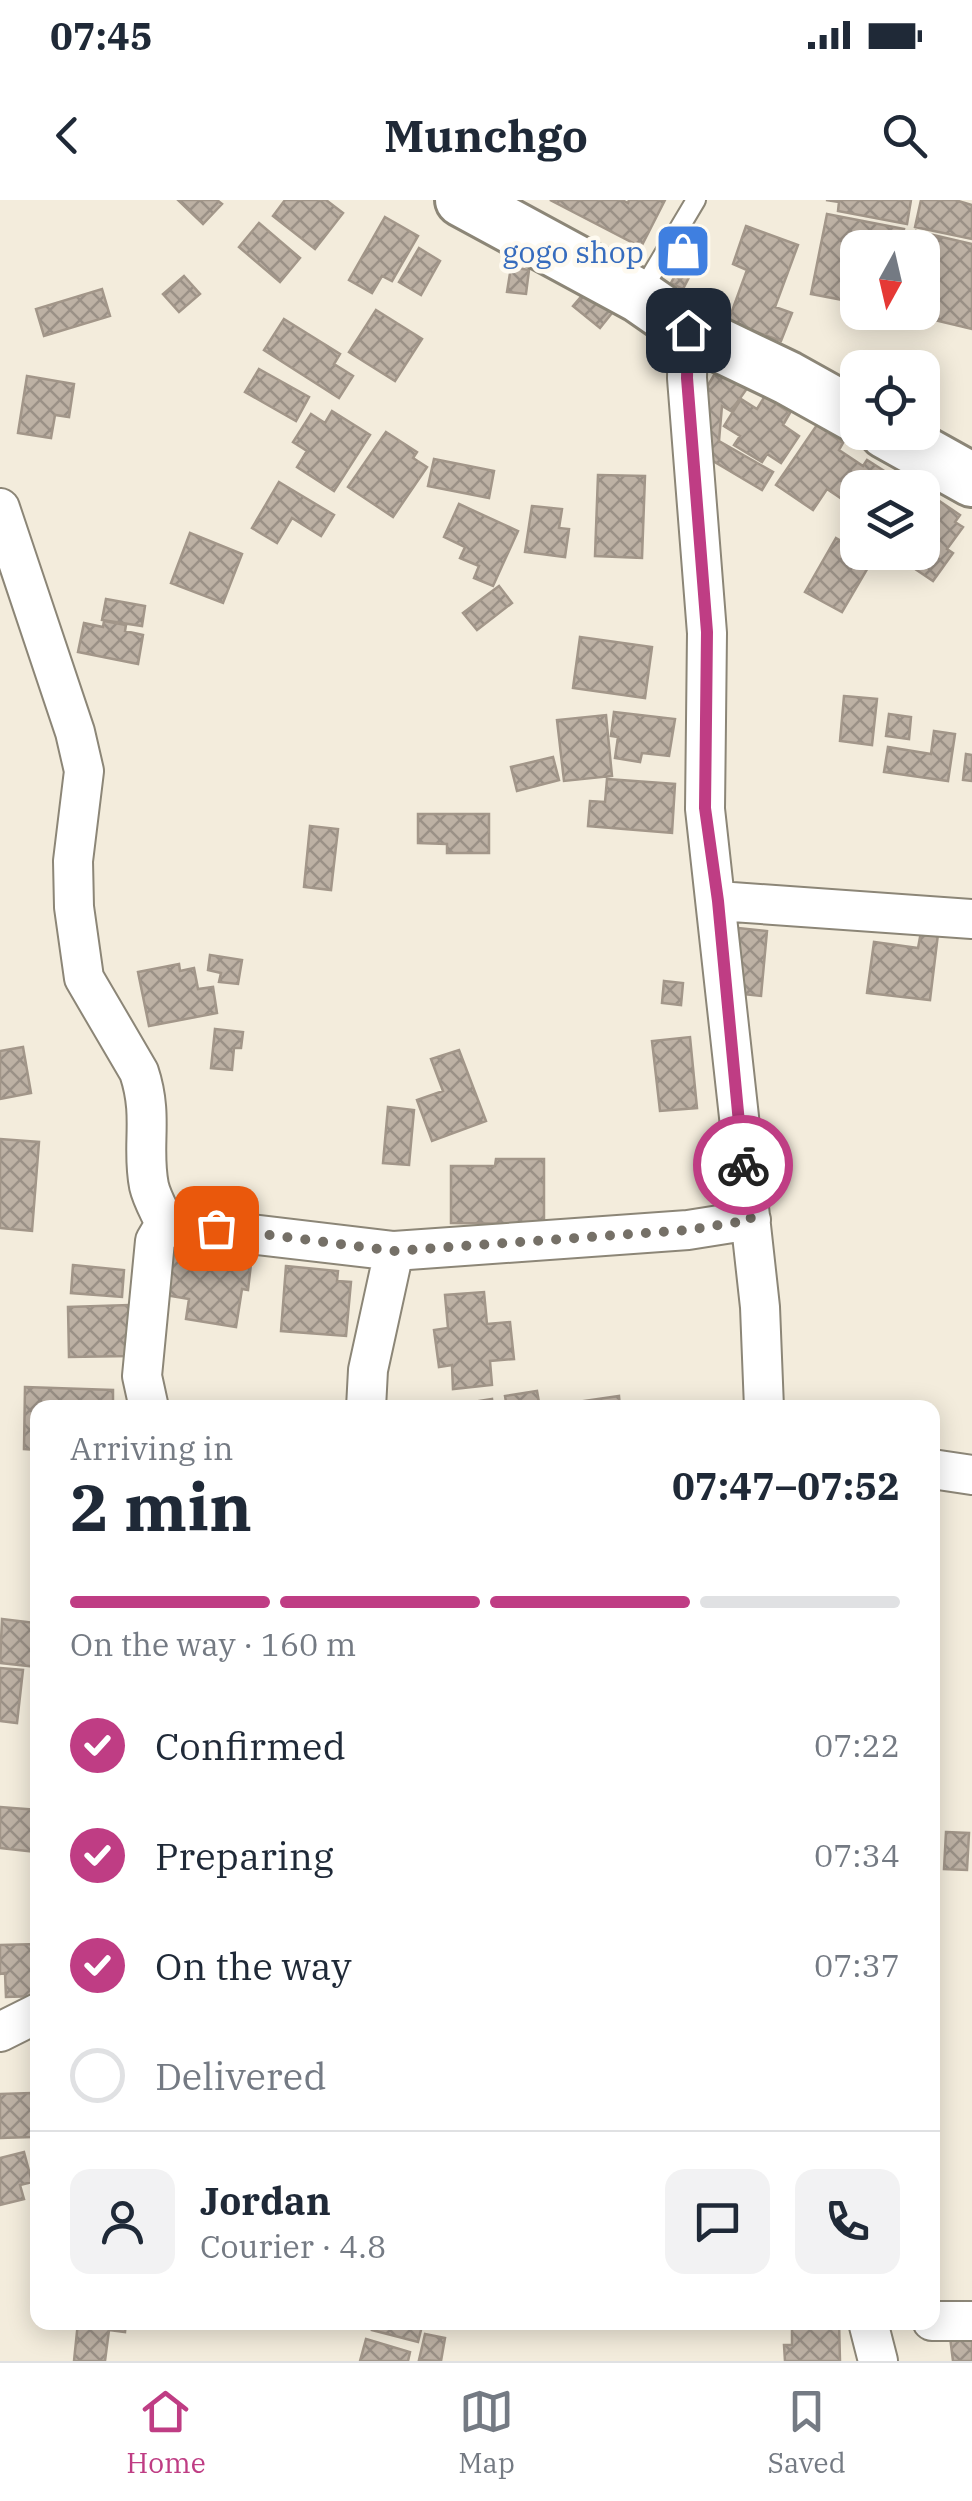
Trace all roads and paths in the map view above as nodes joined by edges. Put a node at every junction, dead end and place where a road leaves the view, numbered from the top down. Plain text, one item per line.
1 (462, 200) edge
2 (696, 200) edge
3 (638, 296) junction
4 (688, 330) junction
5 (840, 407) edge
6 (918, 450) edge
7 (972, 480) edge
8 (0, 508) edge
9 (718, 901) junction
10 (972, 919) edge
11 (751, 1220) junction
12 (166, 1224) junction
13 (394, 1251) junction
14 (147, 1400) edge
15 (366, 1400) edge
16 (764, 1400) edge
17 (940, 1470) edge
18 (972, 1475) edge
19 (30, 2017) edge
20 (0, 2032) edge
21 (972, 2321) edge
22 (940, 2322) edge
23 (870, 2330) edge
24 (878, 2361) edge

1 - 3 street
2 - 3 lane
3 - 4 street
4 - 5 street
4 - 9 street
6 - 7 street
8 - 12 street
9 - 10 street
9 - 11 street
11 - 13 street
11 - 16 street
12 - 13 street
12 - 14 street
13 - 15 street
17 - 18 street
19 - 20 street
21 - 22 street
23 - 24 street

